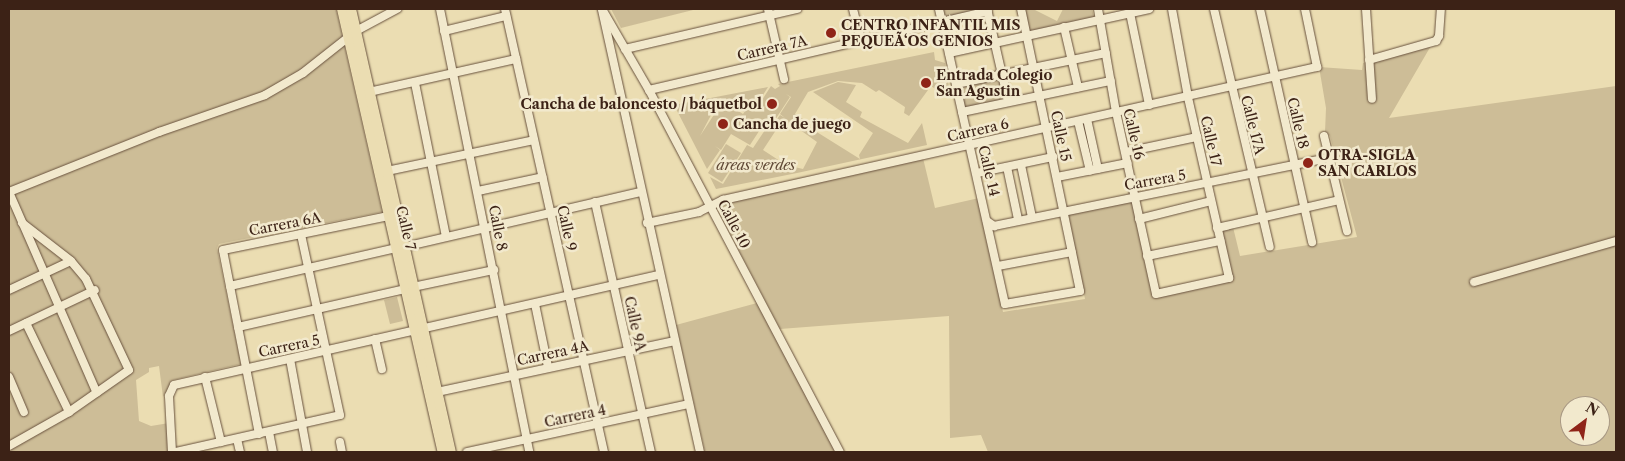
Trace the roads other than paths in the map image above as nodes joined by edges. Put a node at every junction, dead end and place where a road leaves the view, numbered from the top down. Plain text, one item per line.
1 (342, 9) edge
2 (351, 9) edge
3 (397, 9) edge
4 (440, 9) edge
5 (602, 9) edge
6 (797, 9) edge
7 (854, 9) edge
8 (939, 9) edge
9 (1020, 9) edge
10 (1098, 9) edge
11 (1148, 9) edge
12 (1172, 9) edge
13 (1214, 9) edge
14 (1260, 9) edge
15 (1305, 9) edge
16 (1366, 9) edge
17 (1441, 9) edge
18 (987, 10) edge
19 (506, 12) edge
20 (769, 12) edge
21 (1130, 13) junction
22 (1100, 20) junction
23 (942, 21) junction
24 (1064, 27) junction
25 (444, 31) junction
26 (352, 34) junction
27 (1026, 36) junction
28 (861, 40) junction
29 (995, 43) junction
30 (625, 50) junction
31 (949, 53) junction
32 (1106, 53) junction
33 (516, 59) junction
34 (780, 59) junction
35 (1369, 60) junction
36 (1072, 61) junction
37 (1033, 67) junction
38 (453, 74) junction
39 (1002, 74) junction
40 (1275, 77) junction
41 (784, 79) dead end
42 (1111, 81) junction
43 (415, 83) junction
44 (956, 84) junction
45 (1078, 87) junction
46 (1231, 87) junction
47 (649, 90) junction
48 (369, 92) junction
49 (1039, 94) junction
50 (1188, 97) junction
51 (1372, 99) dead end
52 (1008, 101) junction
53 (1149, 105) junction
54 (962, 112) junction
55 (1116, 112) junction
56 (1088, 119) junction
57 (1078, 121) junction
58 (1046, 127) junction
59 (1324, 136) dead end
60 (1197, 137) junction
61 (534, 140) junction
62 (970, 145) junction
63 (1126, 152) junction
64 (469, 155) junction
65 (1053, 157) junction
66 (1328, 158) junction
67 (432, 163) junction
68 (1128, 163) junction
69 (1021, 165) junction
70 (1295, 166) junction
71 (1007, 167) junction
72 (1098, 169) junction
73 (387, 171) junction
74 (1090, 171) junction
75 (977, 173) junction
76 (1252, 175) junction
77 (543, 177) junction
78 (1057, 177) junction
79 (1208, 183) junction
80 (478, 190) junction
81 (9, 192) edge
82 (640, 192) junction
83 (1135, 196) junction
84 (1339, 200) junction
85 (595, 202) junction
86 (1211, 202) junction
87 (710, 206) junction
88 (1304, 208) junction
89 (1064, 210) junction
90 (551, 212) junction
91 (389, 216) junction
92 (1032, 216) junction
93 (1262, 217) junction
94 (1018, 219) junction
95 (1140, 219) junction
96 (988, 221) junction
97 (22, 222) junction
98 (647, 223) junction
99 (1217, 228) junction
100 (486, 229) junction
101 (1347, 230) dead end
102 (302, 234) junction
103 (446, 237) junction
104 (1220, 241) junction
105 (1616, 241) edge
106 (1312, 242) dead end
107 (1270, 247) dead end
108 (400, 248) junction
109 (1072, 252) junction
110 (1147, 256) junction
111 (70, 261) junction
112 (998, 266) junction
113 (310, 269) junction
114 (494, 270) junction
115 (44, 273) junction
116 (659, 275) junction
117 (1474, 282) dead end
118 (614, 285) junction
119 (230, 286) junction
120 (10, 287) edge
121 (409, 288) junction
122 (94, 290) junction
123 (1156, 294) joint
124 (569, 296) junction
125 (535, 304) junction
126 (59, 306) junction
127 (320, 310) junction
128 (501, 311) junction
129 (26, 322) junction
130 (238, 326) junction
131 (418, 329) junction
132 (9, 330) edge
133 (375, 339) junction
134 (674, 341) junction
135 (328, 350) junction
136 (628, 350) junction
137 (290, 359) junction
138 (582, 360) junction
139 (548, 367) junction
140 (247, 368) junction
141 (382, 369) dead end
142 (514, 374) junction
143 (9, 377) edge
144 (205, 377) junction
145 (437, 392) junction
146 (97, 394) junction
147 (688, 404) junction
148 (24, 412) dead end
149 (69, 412) junction
150 (643, 414) junction
151 (597, 424) junction
152 (301, 425) junction
153 (269, 432) junction
154 (259, 434) junction
155 (237, 439) junction
156 (528, 439) junction
157 (221, 442) junction
158 (340, 442) dead end
159 (9, 446) edge
160 (490, 450) edge
161 (172, 452) edge
162 (176, 452) edge
163 (240, 452) edge
164 (273, 452) edge
165 (307, 452) edge
166 (342, 452) edge
167 (443, 452) edge
168 (451, 452) edge
169 (467, 452) edge
170 (529, 452) edge
171 (604, 452) edge
172 (651, 452) edge
173 (700, 452) edge
174 (840, 452) edge

1 - 26 main road, Calle 7
2 - 26 main road, Calle 7
3 - 26 street
4 - 25 street, Calle 8
5 - 30 street, Calle 10
5 - 82 street, Calle 10
6 - 20 street
7 - 28 street
8 - 23 street, Calle 14
9 - 27 street, Calle 15
10 - 22 street, Calle 16
11 - 21 street
12 - 50 street, Calle 17
13 - 46 street, Calle 17A
14 - 40 street, Calle 18
15 - 40 street, Carrera 6
16 - 35 street
17 - 35 street
18 - 23 street, Carrera 7A
18 - 29 street
19 - 25 street
19 - 33 street, Calle 9
20 - 30 street
20 - 34 street
21 - 22 street
21 - 53 street
22 - 24 street
22 - 32 street, Calle 16
23 - 28 street, Carrera 7A
23 - 31 street, Calle 14
24 - 27 street
24 - 36 street
25 - 38 street, Calle 8
26 - 48 main road, Calle 7
26 - 81 street
26 - 91 main road, Calle 7
27 - 29 street
27 - 37 street, Calle 15
28 - 34 street, Carrera 7A
29 - 31 street
29 - 39 street
30 - 47 street, Calle 10
31 - 44 street, Calle 14
32 - 36 street
32 - 42 street, Calle 16
33 - 38 street
33 - 61 street, Calle 9
34 - 41 street
34 - 47 street, Carrera 7A
35 - 51 street
36 - 37 street
36 - 45 street
37 - 39 street
37 - 49 street, Calle 15
38 - 43 street
38 - 64 street, Calle 8
39 - 44 street
39 - 52 street
40 - 46 street, Carrera 6
40 - 70 street, Calle 18
42 - 45 street
42 - 55 street, Calle 16
43 - 48 street
43 - 67 street
44 - 54 street, Calle 14
45 - 49 street
46 - 50 street, Carrera 6
46 - 76 street, Calle 17A
47 - 87 street, Calle 10
48 - 73 main road, Calle 7
49 - 52 street
49 - 58 street, Calle 15
50 - 53 street, Carrera 6
50 - 60 street, Calle 17
52 - 54 street
53 - 55 street, Carrera 6
54 - 62 street, Calle 14
55 - 56 street, Carrera 6
55 - 63 street, Calle 16
56 - 57 street, Carrera 6
56 - 72 street
57 - 58 street, Carrera 6
57 - 74 street
58 - 62 street, Carrera 6
58 - 65 street, Calle 15
59 - 66 street
60 - 63 street
60 - 79 street, Calle 17
61 - 64 street
61 - 77 street, Calle 9
62 - 75 street, Calle 14
62 - 87 street, Carrera 6
63 - 68 street, Calle 16
64 - 67 street
64 - 80 street, Calle 8
65 - 69 street
65 - 78 street, Calle 15
66 - 70 street, Carrera 5
66 - 84 street
67 - 73 street
67 - 103 street
68 - 72 street
68 - 83 street, Calle 16
69 - 71 street
69 - 92 street
70 - 76 street, Carrera 5
70 - 88 street, Calle 18
71 - 75 street
71 - 94 street
72 - 74 street
73 - 108 main road, Calle 7
74 - 78 street
75 - 96 street, Calle 14
76 - 79 street, Carrera 5
76 - 93 street, Calle 17A
77 - 80 street
77 - 90 street, Calle 9
78 - 89 street, Calle 15
79 - 83 street, Carrera 5
79 - 86 street, Calle 17
80 - 100 street, Calle 8
81 - 97 street
82 - 85 street
82 - 98 street, Calle 10
83 - 89 street, Carrera 5
83 - 95 street, Calle 16
84 - 88 street
84 - 101 street
85 - 90 street
85 - 118 street, Calle 9A
86 - 95 street
86 - 99 street, Calle 17
87 - 98 street, Carrera 6
87 - 174 street, Calle 10
88 - 93 street
88 - 106 street, Calle 18
89 - 92 street, Carrera 5
89 - 109 street, Calle 15
90 - 100 street
90 - 124 street, Calle 9
91 - 102 street, Carrera 6A
91 - 108 main road, Calle 7
92 - 94 street, Carrera 5
93 - 99 street
93 - 107 street, Calle 17A
94 - 96 street, Carrera 5
95 - 110 street, Calle 16
96 - 112 street, Calle 14
97 - 111 street
97 - 115 street
98 - 116 street, Calle 10
99 - 104 street, Calle 17
100 - 103 street
100 - 114 street, Calle 8
102 - 113 street
102 - 119 street, Carrera 6A
103 - 108 street
104 - 110 street
104 - 123 street, Calle 17
105 - 117 street
108 - 113 street
108 - 121 main road, Calle 7
109 - 112 street
109 - 112 street, Calle 15
110 - 123 street, Calle 16
111 - 115 street
111 - 122 street
113 - 119 street
113 - 127 street
114 - 121 street
114 - 128 street, Calle 8
115 - 120 street
115 - 126 street
116 - 118 street
116 - 134 street, Calle 10
118 - 124 street
118 - 136 street, Calle 9A
119 - 130 street
121 - 127 street
121 - 131 main road, Calle 7
122 - 126 street
122 - 146 street
124 - 125 street
124 - 138 street, Calle 9
125 - 128 street
125 - 139 street
126 - 129 street
126 - 146 street
127 - 130 street
127 - 135 street
128 - 131 street, Carrera 5
128 - 142 street, Calle 8
129 - 132 street
129 - 149 street
130 - 140 street
131 - 133 street, Carrera 5
131 - 145 main road, Calle 7
131 - 167 main road, Calle 7
133 - 135 street, Carrera 5
133 - 141 street
134 - 136 street, Carrera 4A
134 - 147 street, Calle 10
135 - 137 street, Carrera 5
135 - 152 street
136 - 138 street, Carrera 4A
136 - 150 street, Calle 9A
137 - 140 street, Carrera 5
137 - 152 street
138 - 139 street, Carrera 4A
138 - 151 street, Calle 9
139 - 142 street, Carrera 4A
140 - 144 street, Carrera 5
140 - 154 street
142 - 145 street, Carrera 4A
142 - 156 street, Calle 8
143 - 148 street
144 - 157 street
144 - 161 street, Carrera 5
145 - 168 main road, Calle 7
146 - 149 street
147 - 150 street, Carrera 4
147 - 173 street, Calle 10
149 - 159 street
150 - 151 street, Carrera 4
150 - 172 street, Calle 9A
151 - 156 street, Carrera 4
151 - 171 street, Calle 9
152 - 153 street
152 - 165 street
153 - 154 street
153 - 164 street
154 - 155 street
155 - 157 street
155 - 163 street
156 - 160 street, Carrera 4
156 - 170 street, Calle 8
157 - 162 street
158 - 166 street
160 - 169 street, Carrera 4

